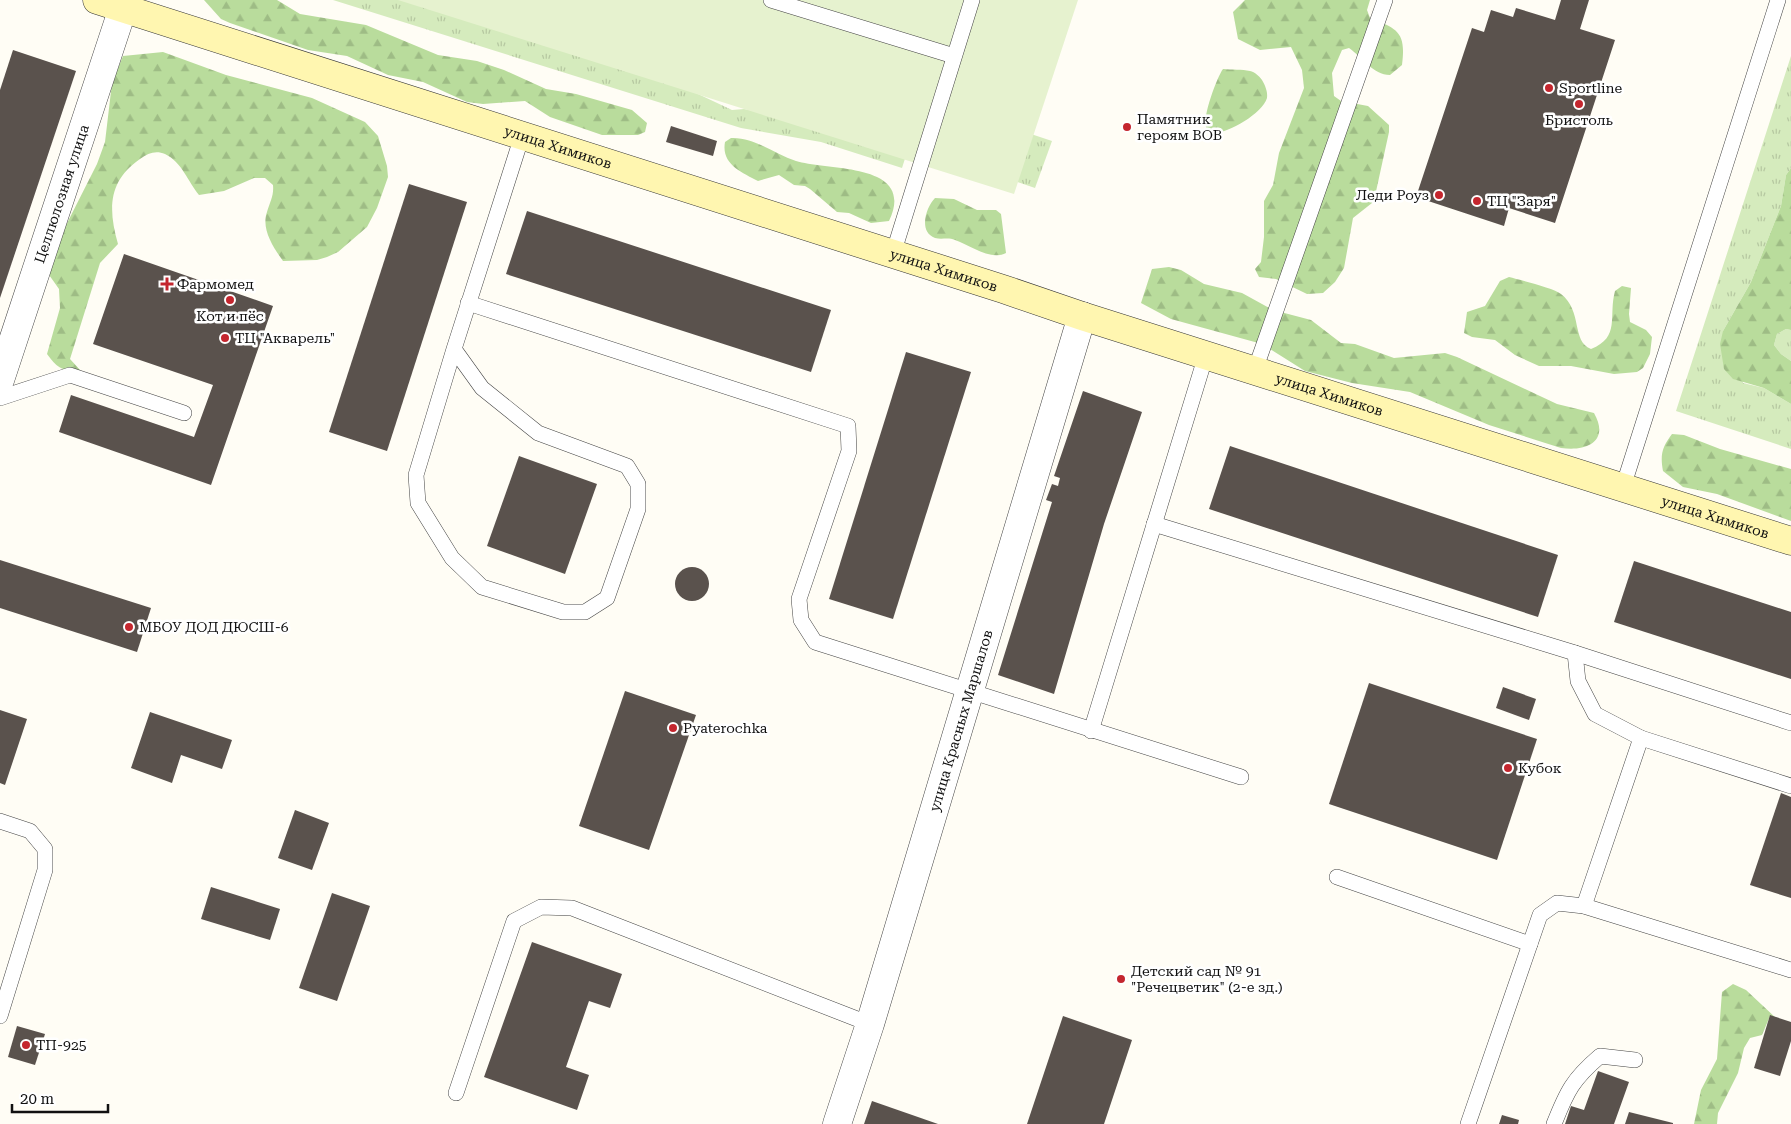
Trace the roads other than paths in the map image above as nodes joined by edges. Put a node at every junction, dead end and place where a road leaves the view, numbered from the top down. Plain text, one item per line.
1 (97, 0) edge
2 (771, 0) edge
3 (972, 0) edge
4 (1385, 0) edge
5 (1778, 0) edge
6 (141, 8) edge
7 (954, 56) junction
8 (522, 136) junction
9 (893, 254) junction
10 (468, 304) junction
11 (1082, 316) junction
12 (454, 349) junction
13 (1206, 355) junction
14 (1256, 370) junction
15 (0, 380) edge
16 (0, 398) edge
17 (184, 413) dead end
18 (1623, 487) junction
19 (1154, 524) junction
20 (1791, 541) edge
21 (1575, 653) junction
22 (970, 692) junction
23 (1791, 724) edge
24 (1091, 731) junction
25 (1641, 738) junction
26 (1241, 777) dead end
27 (1791, 786) edge
28 (0, 821) edge
29 (1337, 876) dead end
30 (1584, 906) junction
31 (1530, 944) junction
32 (1791, 970) edge
33 (0, 1016) edge
34 (870, 1024) junction
35 (1635, 1060) dead end
36 (456, 1094) dead end
37 (837, 1124) edge
38 (1468, 1124) edge
39 (1554, 1124) edge

1 - 6 street, улица Химиков
2 - 7 lane
3 - 7 lane
4 - 14 lane
5 - 18 lane
6 - 8 street, улица Химиков
6 - 15 street, Целлюлозная улица
7 - 9 lane
8 - 9 street, улица Химиков
8 - 10 lane
9 - 11 street, улица Химиков
10 - 12 lane
10 - 22 lane
11 - 13 street, улица Химиков
11 - 22 street, улица Красных Маршалов
12 - 12 lane
13 - 14 street, улица Химиков
13 - 19 lane
14 - 18 street, улица Химиков
16 - 17 lane
18 - 20 street, улица Химиков
19 - 21 lane
19 - 24 lane
21 - 23 lane
21 - 25 lane
22 - 24 lane
22 - 34 street, улица Красных Маршалов
24 - 26 lane
25 - 27 lane
25 - 30 lane
28 - 33 lane
29 - 31 lane
30 - 31 lane
30 - 32 lane
31 - 38 lane
34 - 36 lane
34 - 37 street, улица Красных Маршалов
35 - 39 lane

